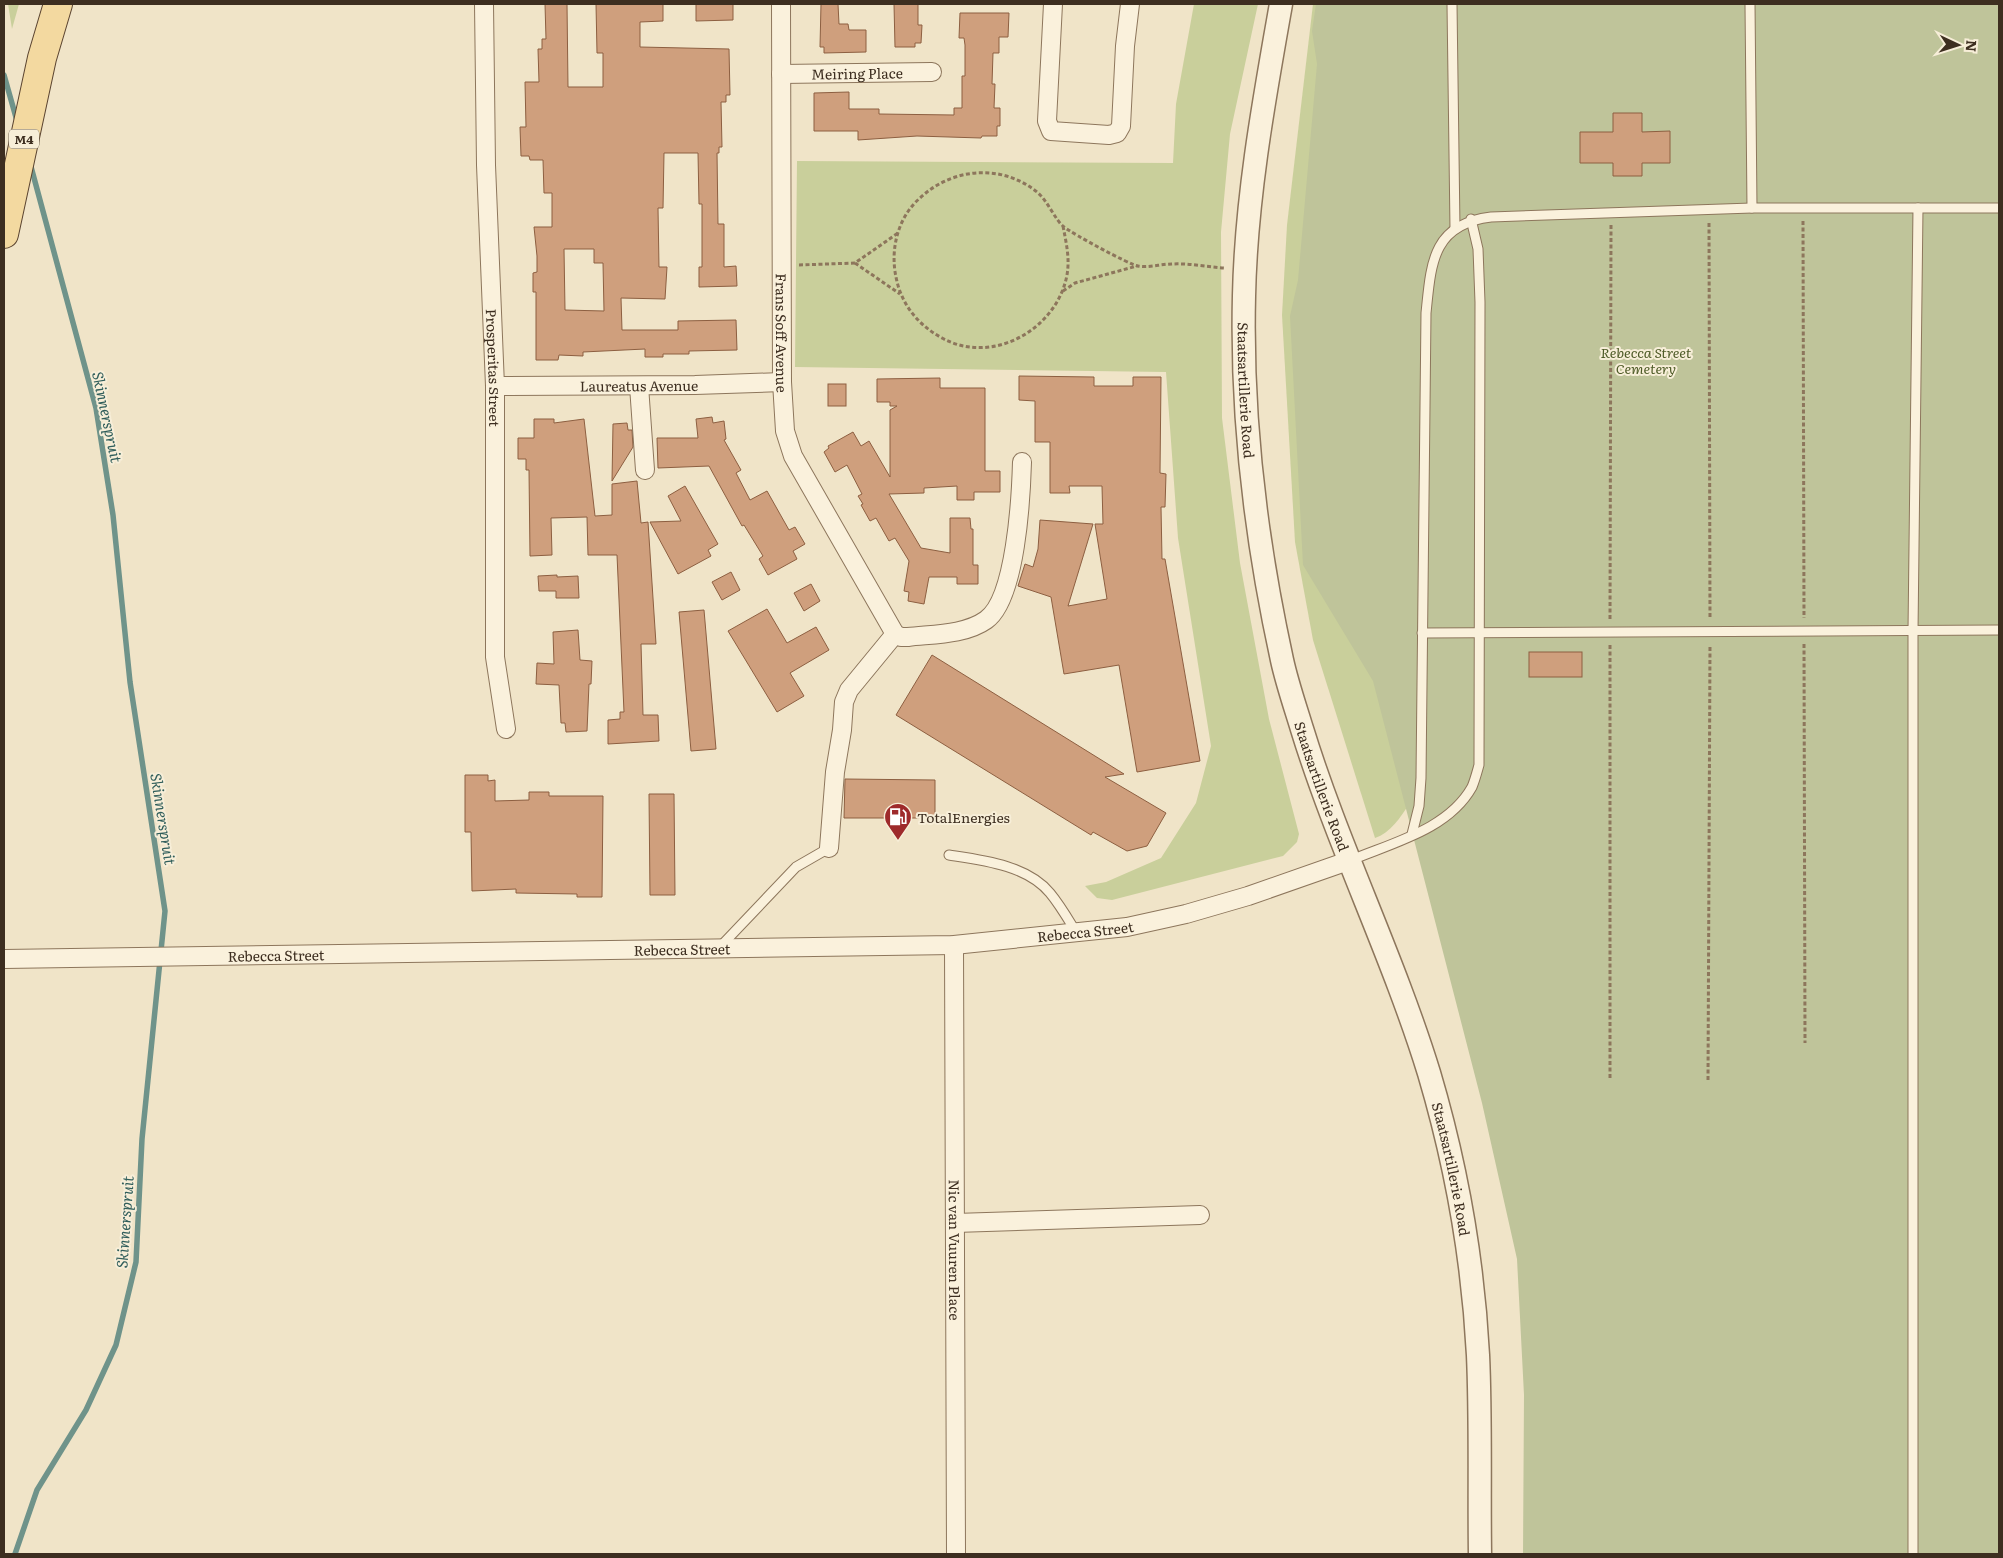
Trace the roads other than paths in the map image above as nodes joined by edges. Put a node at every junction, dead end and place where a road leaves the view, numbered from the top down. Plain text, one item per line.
1 (39, 4) edge
2 (58, 4) edge
3 (484, 4) edge
4 (781, 4) edge
5 (1053, 4) edge
6 (1130, 4) edge
7 (1281, 4) edge
8 (1452, 4) edge
9 (1750, 4) edge
10 (35, 49) junction
11 (932, 72) dead end
12 (781, 74) junction
13 (4, 146) edge
14 (1752, 208) junction
15 (1918, 208) junction
16 (1999, 208) edge
17 (1471, 219) junction
18 (5, 227) edge
19 (1456, 229) junction
20 (782, 382) junction
21 (495, 386) junction
22 (639, 386) junction
23 (1022, 462) dead end
24 (645, 470) dead end
25 (1999, 630) edge
26 (1913, 631) junction
27 (1422, 633) junction
28 (895, 634) junction
29 (1480, 634) junction
30 (506, 729) dead end
31 (1412, 834) junction
32 (829, 848) joint
33 (949, 856) dead end
34 (1348, 861) junction
35 (1077, 934) junction
36 (954, 945) junction
37 (719, 948) junction
38 (4, 959) edge
39 (1200, 1215) dead end
40 (955, 1223) junction
41 (956, 1554) edge
42 (1480, 1554) edge
43 (1913, 1554) edge

1 - 10 main road, M4
2 - 10 main road, M4
3 - 21 street, Prosperitas Street
4 - 12 street, Frans Soff Avenue
5 - 6 street
7 - 34 street, Staatsartillerie Road
8 - 19 lane
9 - 14 lane
10 - 13 main road, M4
10 - 18 main road, M4
11 - 12 street, Meiring Place
12 - 20 street, Frans Soff Avenue
14 - 15 lane
14 - 17 lane
15 - 16 lane
15 - 26 lane
17 - 19 lane
17 - 29 lane
19 - 27 lane
20 - 22 street, Laureatus Avenue
20 - 28 street, Frans Soff Avenue
21 - 22 street, Laureatus Avenue
21 - 30 street, Prosperitas Street
22 - 24 street
23 - 28 street
25 - 26 lane
26 - 29 lane
26 - 43 lane
27 - 29 lane
27 - 31 lane
28 - 32 street
29 - 31 lane
31 - 34 lane
32 - 37 lane
33 - 35 lane
34 - 35 street, Rebecca Street
34 - 42 street, Staatsartillerie Road
35 - 36 street, Rebecca Street
36 - 37 street, Rebecca Street
36 - 40 street, Nic van Vuuren Place
37 - 38 street, Rebecca Street
39 - 40 street
40 - 41 street, Nic van Vuuren Place

